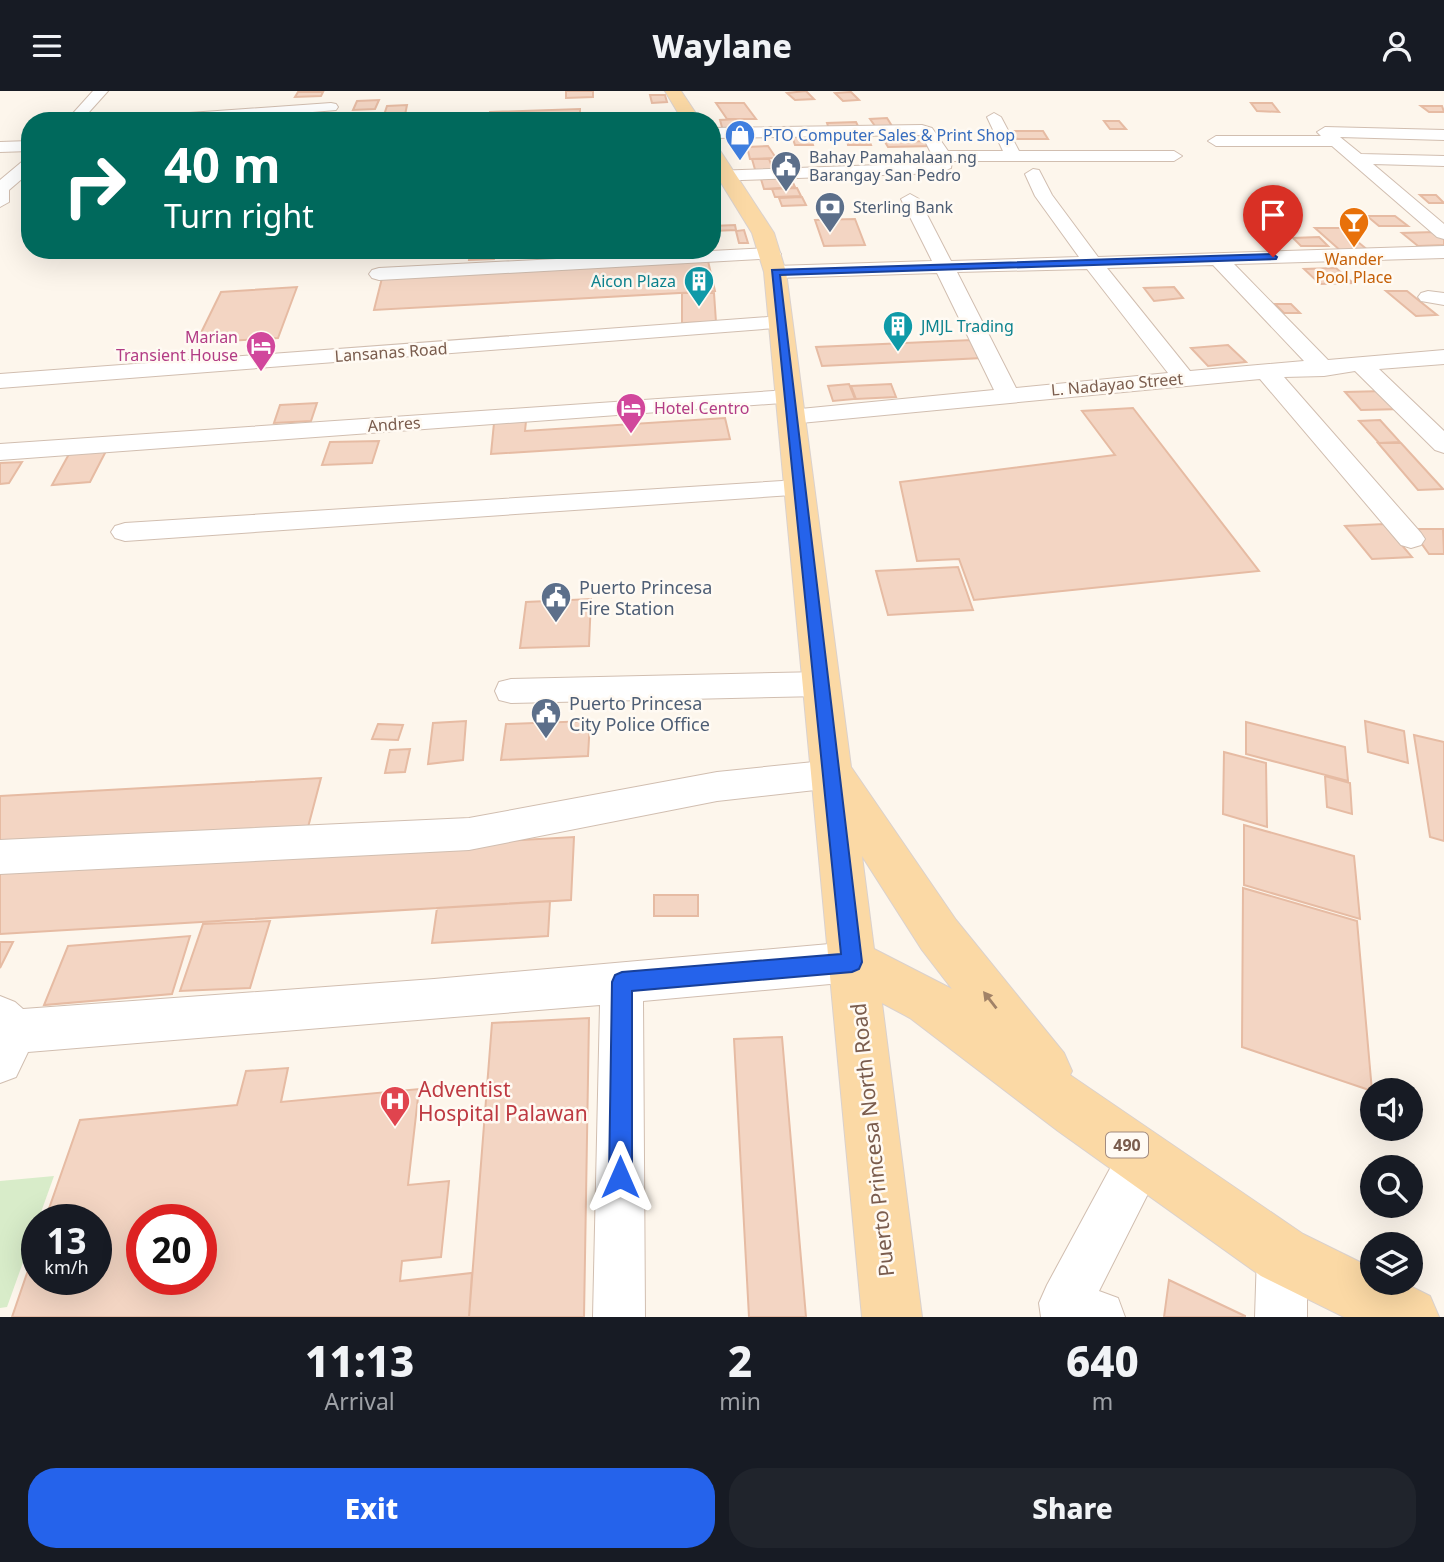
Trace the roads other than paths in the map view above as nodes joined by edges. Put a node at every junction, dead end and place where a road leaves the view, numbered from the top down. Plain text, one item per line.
1 (100, 91) edge
2 (338, 91) edge
3 (673, 91) edge
4 (186, 104) dead end
5 (81, 112) edge
6 (179, 112) edge
7 (330, 112) edge
8 (686, 112) edge
9 (994, 117) dead end
10 (721, 133) edge
11 (1444, 135) edge
12 (1216, 141) dead end
13 (1335, 141) junction
14 (21, 146) edge
15 (0, 147) edge
16 (943, 156) junction
17 (1013, 156) junction
18 (1174, 156) dead end
19 (1354, 159) junction
20 (1444, 161) edge
21 (721, 168) edge
22 (21, 172) edge
23 (721, 174) edge
24 (1033, 174) dead end
25 (0, 193) edge
26 (910, 199) dead end
27 (1418, 213) junction
28 (1444, 213) edge
29 (1444, 233) edge
30 (1444, 253) edge
31 (1217, 258) junction
32 (1092, 262) junction
33 (773, 263) junction
34 (943, 267) junction
35 (379, 274) dead end
36 (781, 322) junction
37 (1444, 357) edge
38 (1362, 365) junction
39 (1324, 369) junction
40 (1267, 372) junction
41 (1184, 378) junction
42 (0, 381) edge
43 (1008, 394) junction
44 (789, 407) junction
45 (1444, 446) edge
46 (0, 452) edge
47 (798, 488) junction
48 (125, 531) dead end
49 (1411, 539) dead end
50 (821, 684) junction
51 (511, 691) dead end
52 (833, 774) junction
53 (0, 857) edge
54 (852, 962) junction
55 (622, 982) junction
56 (5, 1036) edge
57 (1077, 1112) junction
58 (1143, 1156) junction
59 (1282, 1255) junction
60 (1077, 1312) edge
61 (619, 1317) edge
62 (892, 1317) edge
63 (1281, 1317) edge
64 (1409, 1317) edge

1 - 5 street
2 - 7 street
3 - 8 main road
4 - 6 street
9 - 17 street
10 - 16 street
11 - 13 street
12 - 13 street
13 - 19 street
14 - 15 street
16 - 17 street
16 - 21 street
17 - 18 street
19 - 20 street
19 - 27 street
22 - 25 street
23 - 33 main road, Puerto Princesa North Road
24 - 32 street
26 - 34 street
27 - 28 street
27 - 29 street
30 - 31 street
31 - 32 street
31 - 39 street
32 - 34 street
32 - 41 street
33 - 34 street
33 - 35 street
33 - 36 main road, Puerto Princesa North Road
34 - 43 street
36 - 42 street, Lansanas Road
36 - 44 main road, Puerto Princesa North Road
37 - 38 street, L. Nadayao Street
38 - 39 street, L. Nadayao Street
38 - 45 street
39 - 40 street, L. Nadayao Street
40 - 41 street, L. Nadayao Street
40 - 49 street
41 - 43 street, L. Nadayao Street
43 - 44 street, L. Nadayao Street
44 - 46 street, Andres
44 - 47 main road, Puerto Princesa North Road
47 - 48 street
47 - 50 main road, Puerto Princesa North Road
50 - 51 street
50 - 52 main road, Puerto Princesa North Road
52 - 53 street
52 - 54 main road, Puerto Princesa North Road
57 -> 52 main road
54 - 55 street
54 - 57 main road, 490
54 - 62 main road, Puerto Princesa North Road
55 - 56 street
55 - 61 street
57 - 58 main road, 490
58 - 59 main road, 490
58 - 60 street
59 - 63 street
59 - 64 main road, 490

